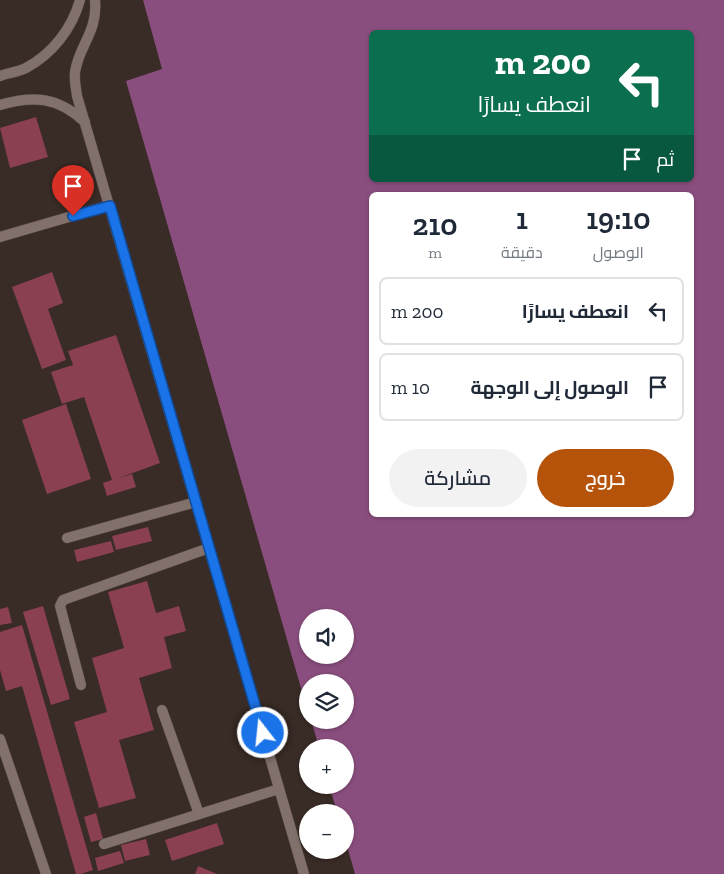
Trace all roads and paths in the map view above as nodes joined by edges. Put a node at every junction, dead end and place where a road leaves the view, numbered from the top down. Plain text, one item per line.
1 (80, 0) edge
2 (94, 0) edge
3 (0, 76) edge
4 (0, 105) edge
5 (86, 123) junction
6 (110, 206) junction
7 (0, 236) edge
8 (196, 502) junction
9 (67, 538) dead end
10 (209, 548) junction
11 (81, 685) dead end
12 (162, 710) dead end
13 (0, 739) edge
14 (279, 789) junction
15 (199, 814) junction
16 (104, 844) dead end
17 (46, 874) edge
18 (304, 874) edge

1 - 3 lane
2 - 5 lane
4 - 5 lane
5 - 6 lane
6 - 7 lane
6 - 8 lane
8 - 9 lane
8 - 10 lane
10 - 11 lane
10 - 14 lane
12 - 15 lane
13 - 17 lane
14 - 15 lane
14 - 18 lane
15 - 16 lane

